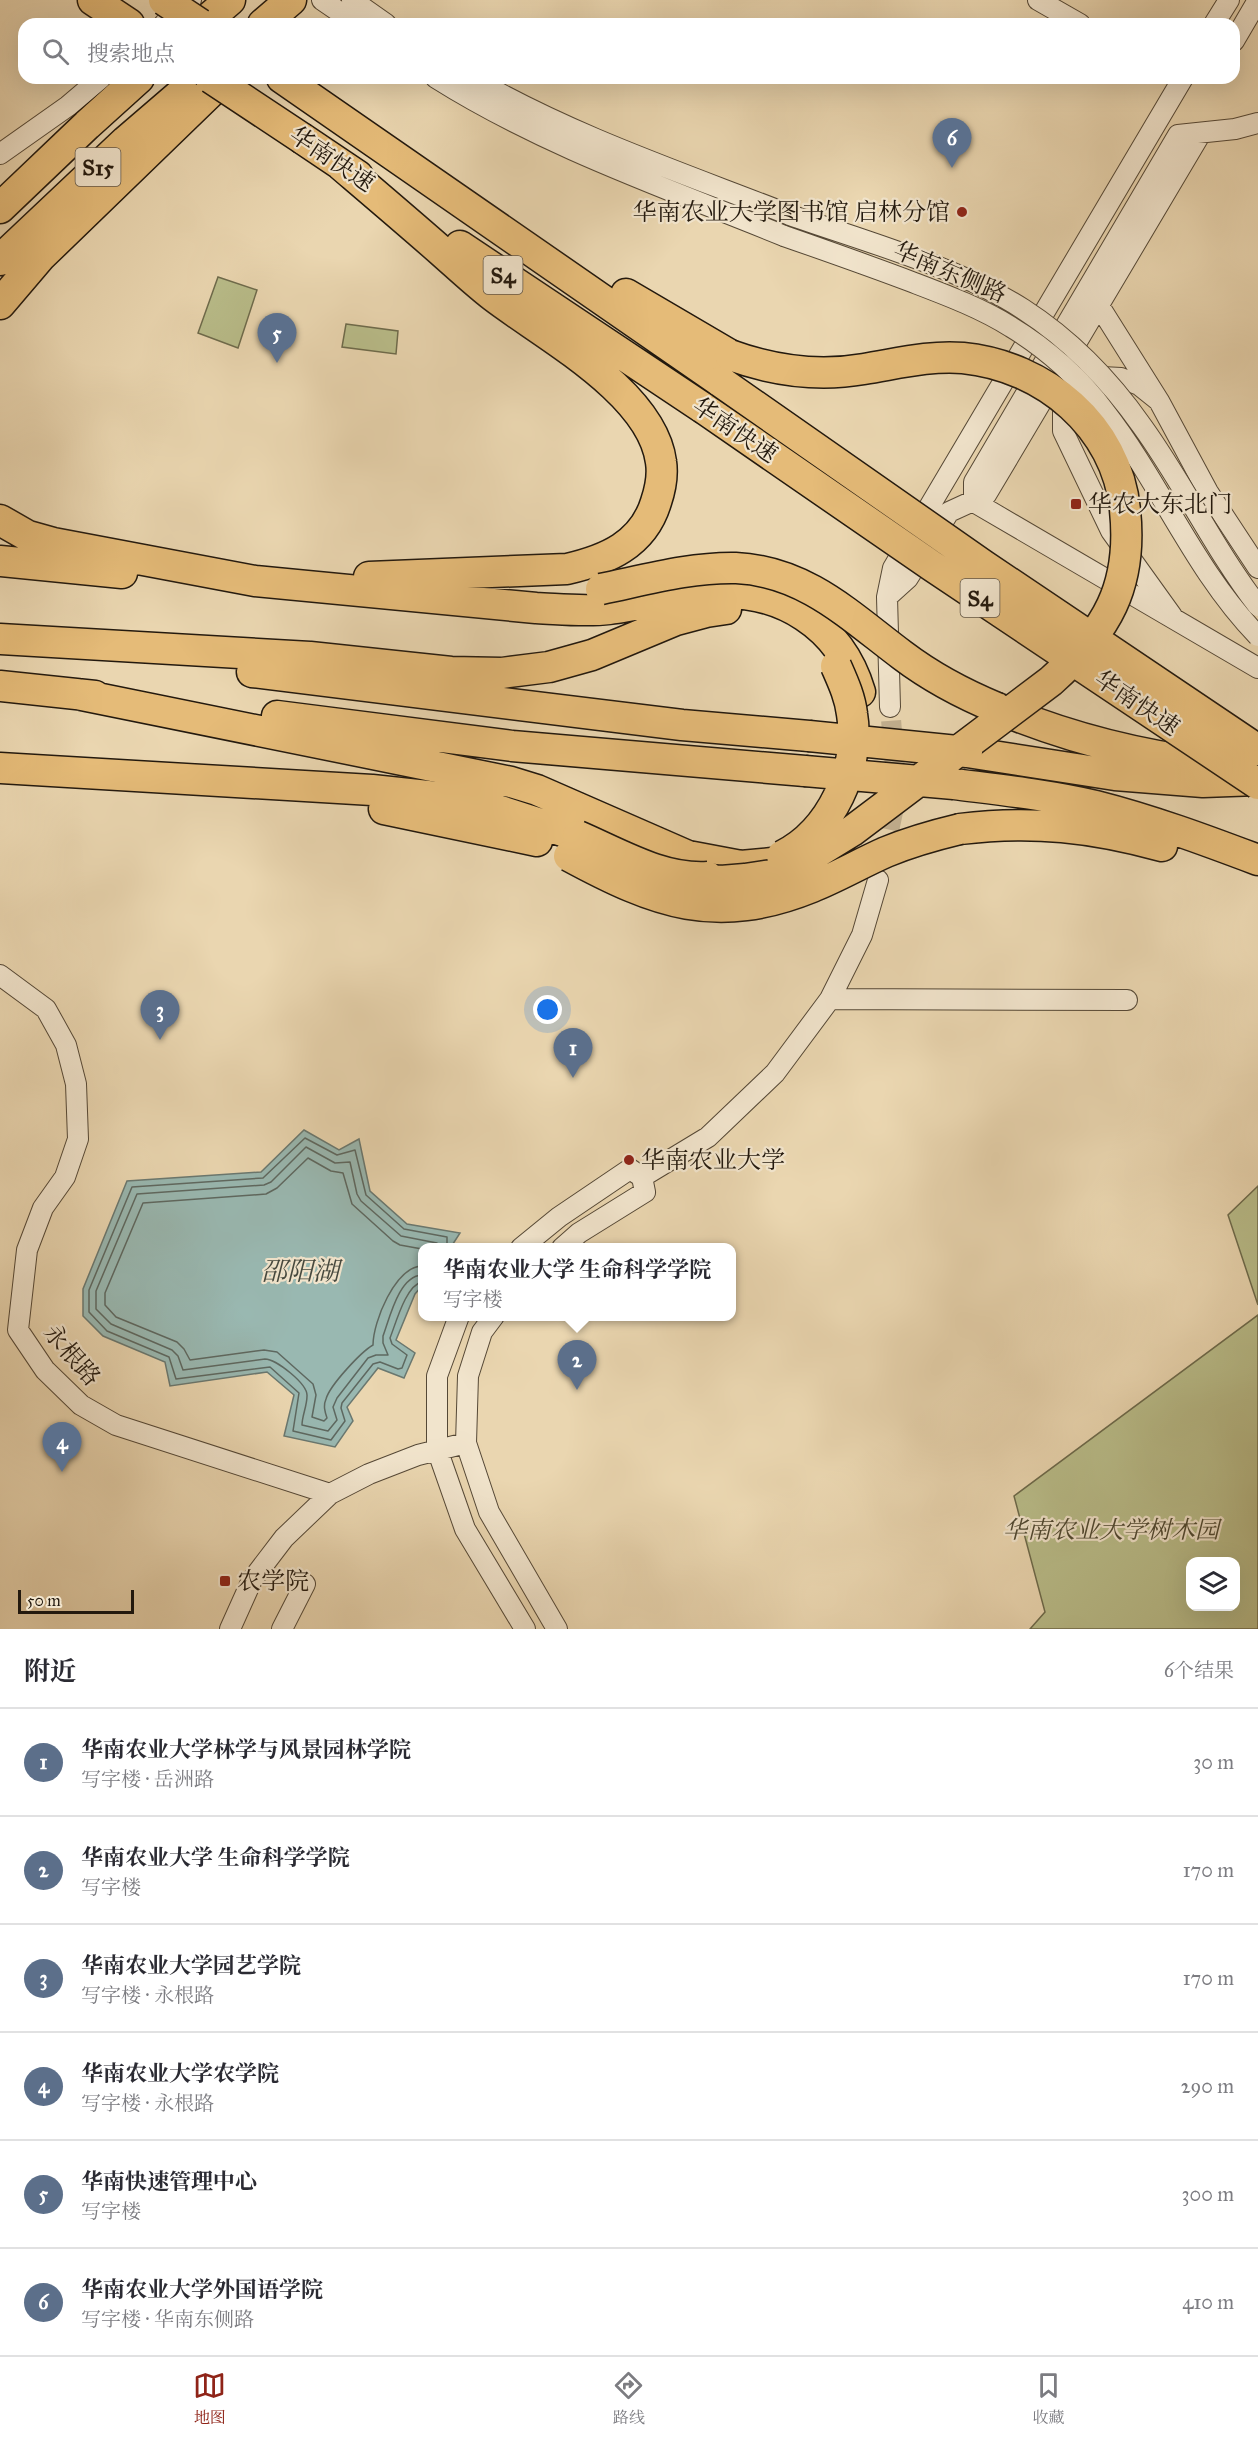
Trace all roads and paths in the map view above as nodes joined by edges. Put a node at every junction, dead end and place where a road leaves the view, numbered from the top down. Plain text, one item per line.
1 (93, 0) edge
2 (164, 0) edge
3 (191, 0) edge
4 (230, 0) edge
5 (291, 0) edge
6 (305, 0) edge
7 (322, 0) edge
8 (352, 0) edge
9 (1038, 0) edge
10 (1228, 0) edge
11 (1258, 0) edge
12 (120, 18) edge
13 (171, 18) edge
14 (192, 18) edge
15 (208, 18) edge
16 (270, 18) edge
17 (286, 18) edge
18 (348, 18) edge
19 (378, 18) edge
20 (1070, 18) edge
21 (1218, 18) edge
22 (1240, 31) edge
23 (94, 84) edge
24 (133, 84) edge
25 (193, 84) edge
26 (219, 84) edge
27 (220, 84) edge
28 (291, 84) edge
29 (445, 84) edge
30 (483, 84) edge
31 (1176, 84) edge
32 (1258, 123) edge
33 (0, 154) edge
34 (342, 165) junction
35 (0, 208) edge
36 (0, 260) edge
37 (1093, 296) junction
38 (0, 304) edge
39 (725, 369) junction
40 (1159, 401) junction
41 (974, 502) junction
42 (0, 520) edge
43 (0, 561) edge
44 (1258, 568) edge
45 (255, 581) junction
46 (886, 597) junction
47 (1258, 606) edge
48 (1172, 616) junction
49 (1258, 636) edge
50 (0, 640) edge
51 (1258, 668) edge
52 (0, 686) edge
53 (78, 694) junction
54 (890, 707) tunnel mouth
55 (1258, 750) edge
56 (0, 751) edge
57 (0, 768) edge
58 (1258, 768) edge
59 (248, 782) junction
60 (1258, 782) edge
61 (574, 846) junction
62 (1258, 860) edge
63 (688, 878) junction
64 (1258, 878) edge
65 (878, 880) tunnel mouth
66 (0, 975) edge
67 (830, 999) junction
68 (1127, 1000) dead end
69 (643, 1185) junction
70 (527, 1243) edge
71 (568, 1243) edge
72 (458, 1321) edge
73 (491, 1321) edge
74 (9, 1331) edge
75 (466, 1443) junction
76 (437, 1449) junction
77 (330, 1494) junction
78 (305, 1584) dead end
79 (230, 1629) edge
80 (282, 1629) edge
81 (525, 1629) edge
82 (557, 1629) edge

1 - 12 highway
2 - 14 highway, bridge
3 - 13 street
4 - 15 highway
5 - 16 highway
6 - 17 highway
7 - 18 street
8 - 19 street
9 - 20 street
10 - 21 street
11 - 22 street
23 - 33 street
24 - 35 highway, S15
25 - 36 highway, S15
26 - 38 highway
27 - 34 highway, 华南快速 / S4, bridge
28 - 39 highway, 华南快速
29 - 49 street, 华南东侧路, bridge
30 - 47 street, 华南东侧路, bridge
31 - 46 street
32 - 37 street
34 - 45 highway
34 - 60 highway, 华南快速 / S4, bridge
37 - 40 street
37 - 41 street
39 - 55 highway, 华南快速 / S4, bridge
39 - 63 highway, bridge
40 - 44 street
40 - 48 street
41 - 46 street
41 - 48 street
42 - 45 highway
43 - 45 highway
45 - 53 highway
45 - 58 highway, bridge
46 - 54 street
48 - 51 street
50 - 60 highway, bridge
50 - 63 highway, bridge
52 - 53 highway
53 - 62 highway, bridge
56 - 59 highway
57 - 59 highway
59 - 61 highway
61 - 63 highway, bridge
61 - 64 highway, bridge
65 - 67 street
66 - 74 street, 永根路
67 - 68 street
67 - 69 street
69 - 70 street
69 - 71 street
72 - 76 street
73 - 75 street
74 - 77 street, 永根路
75 - 76 street
75 - 82 street
76 - 77 street
76 - 81 street
77 - 79 street
78 - 80 street

